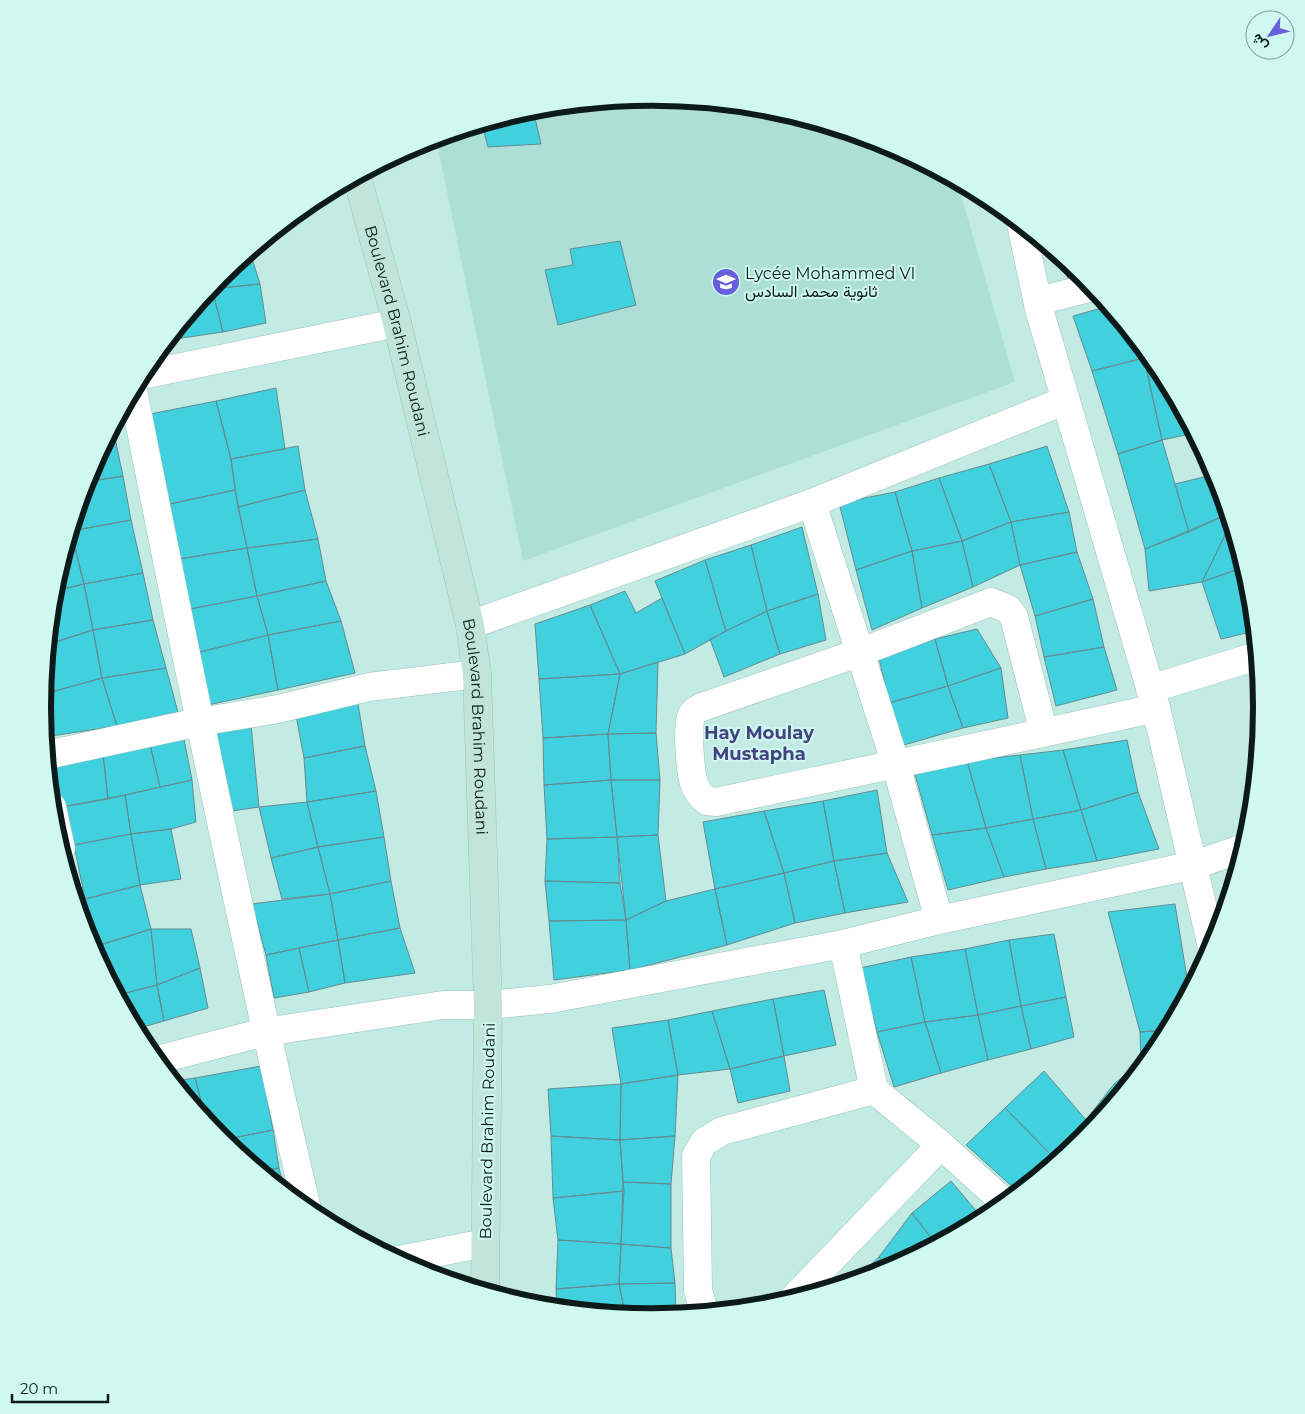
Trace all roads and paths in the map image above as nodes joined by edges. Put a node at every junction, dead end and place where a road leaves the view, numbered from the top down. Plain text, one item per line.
1 (357, 184) edge
2 (1023, 233) edge
3 (1085, 289) edge
4 (1038, 301) junction
5 (398, 323) junction
6 (153, 373) edge
7 (136, 400) edge
8 (1066, 400) junction
9 (812, 503) junction
10 (470, 625) junction
11 (861, 652) junction
12 (1251, 659) edge
13 (477, 674) junction
14 (1153, 699) junction
15 (199, 722) junction
16 (1044, 733) junction
17 (54, 755) edge
18 (896, 764) junction
19 (1236, 851) edge
20 (1194, 865) junction
21 (939, 920) junction
22 (1209, 934) edge
23 (844, 944) junction
24 (488, 1005) junction
25 (265, 1032) junction
26 (165, 1058) edge
27 (874, 1090) junction
28 (941, 1145) junction
29 (304, 1197) edge
30 (1000, 1198) edge
31 (485, 1243) junction
32 (412, 1257) edge
33 (485, 1284) edge
34 (802, 1289) edge
35 (702, 1306) edge

1 - 5 main road, Boulevard Brahim Roudani
2 - 4 street
3 - 4 street
4 - 8 street
5 - 6 street
5 - 10 main road, Boulevard Brahim Roudani
7 - 15 street
8 - 9 street
8 - 14 street
9 - 10 street
9 - 11 street
10 - 13 main road, Boulevard Brahim Roudani
11 - 16 street
11 - 18 street
11 - 18 street
12 - 14 street
13 - 15 street
13 - 24 main road, Boulevard Brahim Roudani
14 - 16 street
14 - 20 street
15 - 17 street
15 - 25 street
16 - 18 street
18 - 21 street
19 - 20 street
20 - 21 street
20 - 22 street
21 - 23 street
23 - 24 street
23 - 27 street
24 - 25 street
24 - 31 main road, Boulevard Brahim Roudani
25 - 26 street
25 - 29 street
27 - 28 street
27 - 35 street
28 - 30 street
28 - 34 street
31 - 32 street
31 - 33 main road, Boulevard Brahim Roudani

